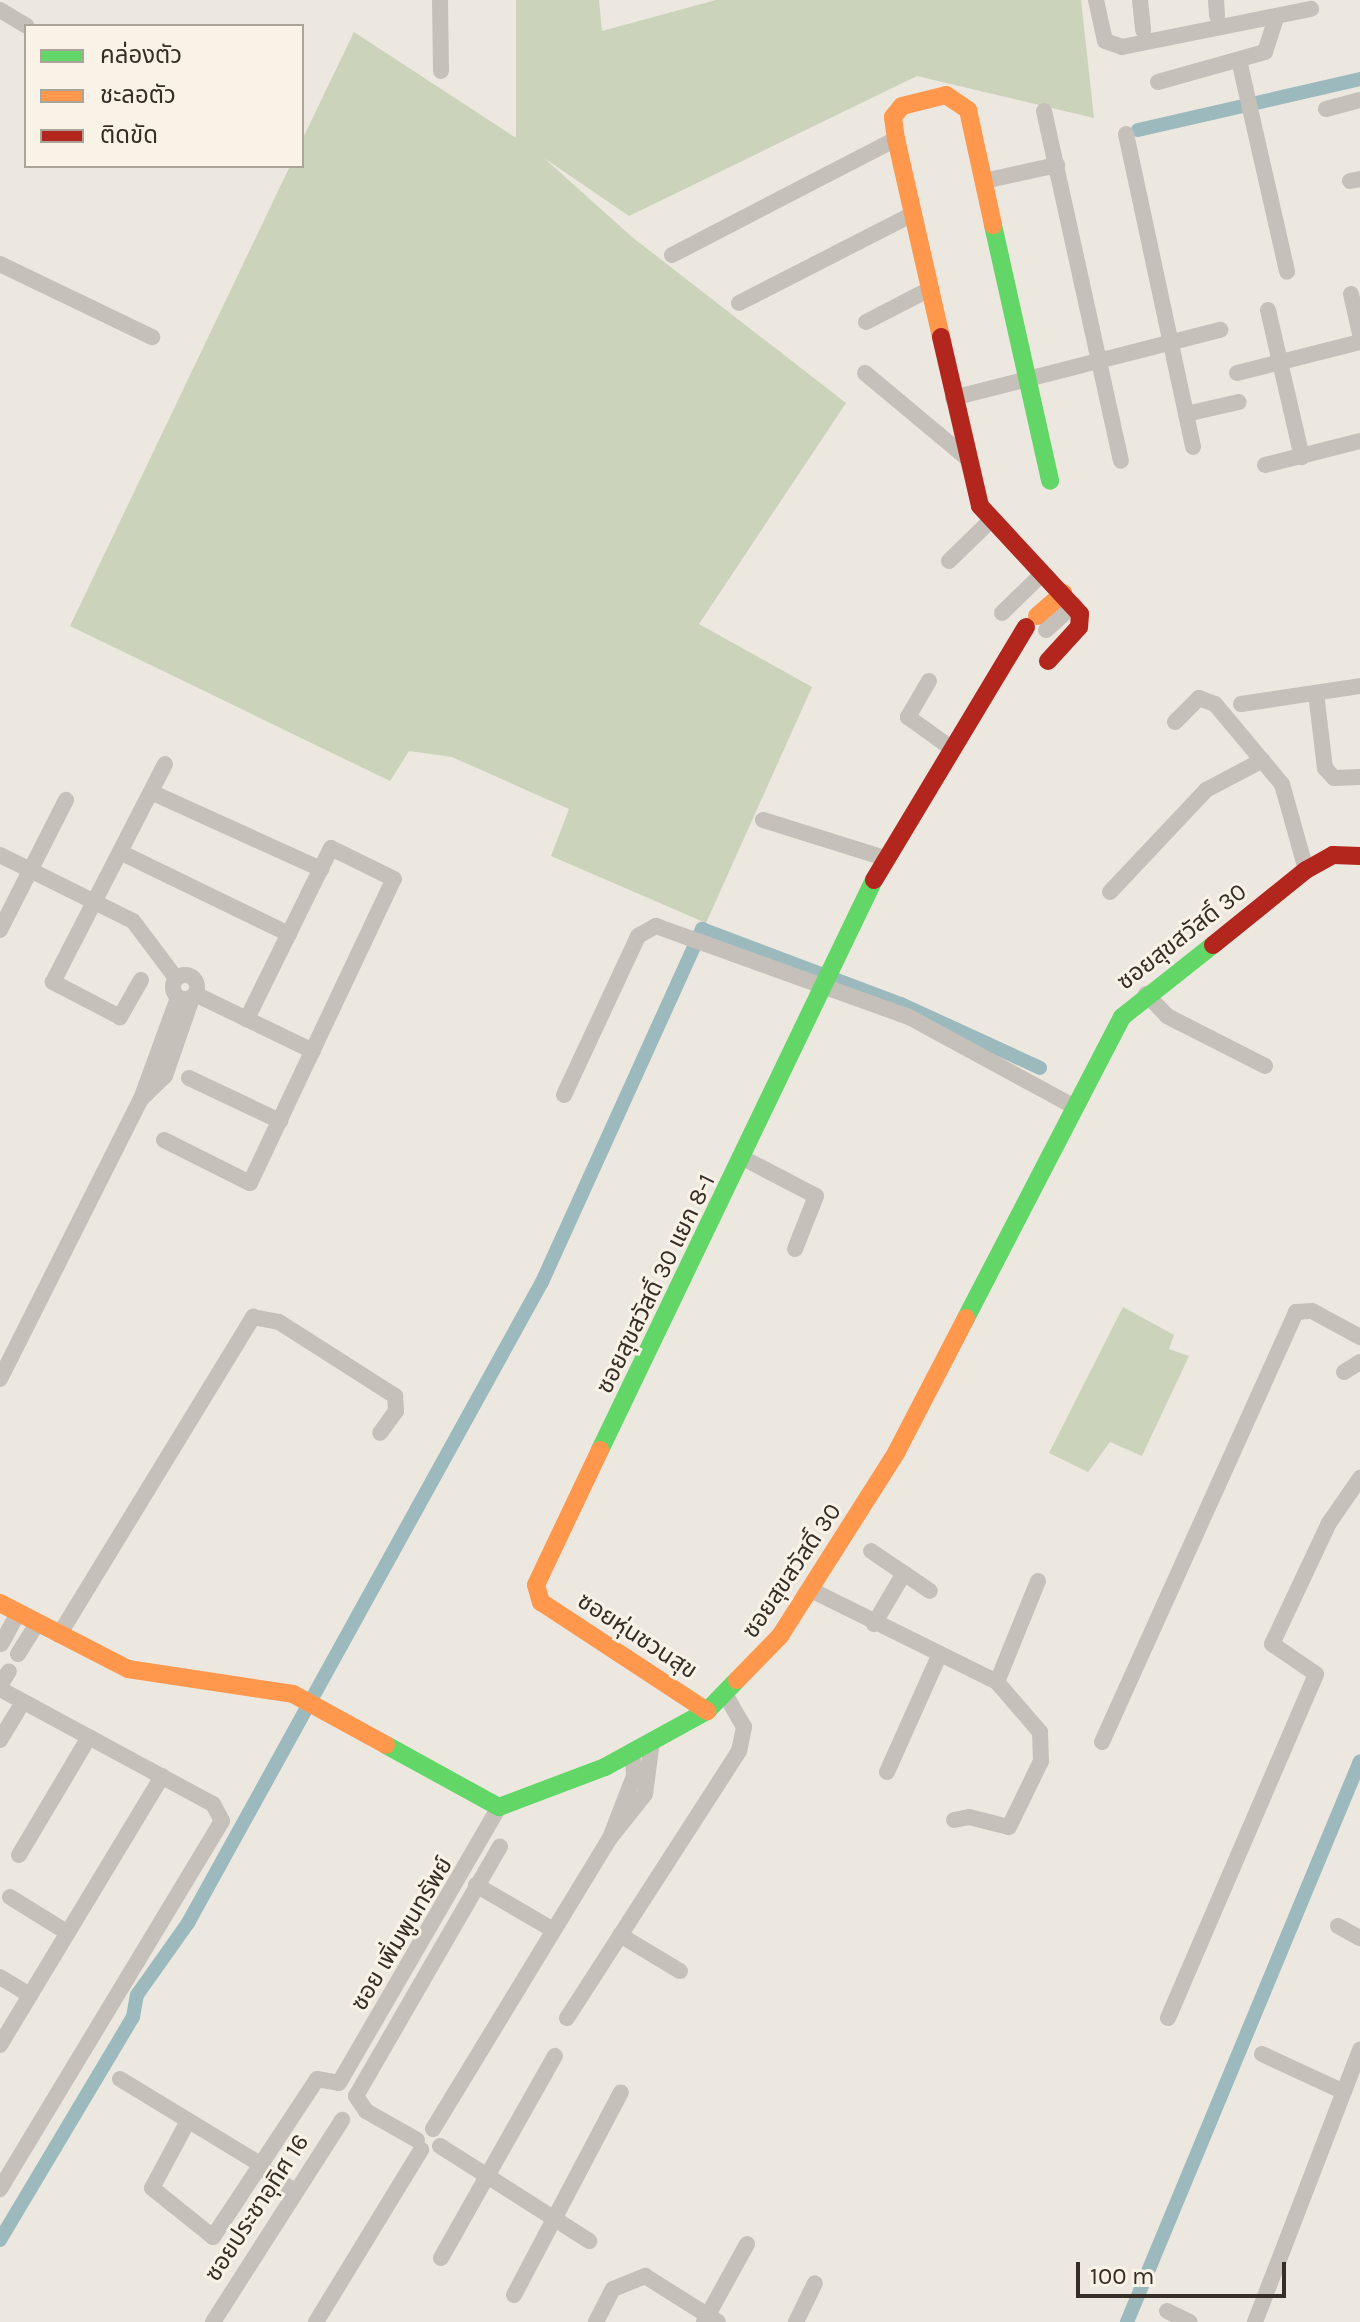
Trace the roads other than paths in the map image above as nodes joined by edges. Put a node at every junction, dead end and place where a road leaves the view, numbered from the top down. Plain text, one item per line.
1 (440, 0) edge
2 (1096, 0) edge
3 (1140, 0) edge
4 (1311, 9) dead end
5 (0, 10) edge
6 (1277, 16) junction
7 (24, 24) edge
8 (1143, 30) dead end
9 (1239, 60) junction
10 (441, 71) dead end
11 (1158, 82) dead end
12 (1360, 100) edge
13 (1326, 109) dead end
14 (1044, 111) dead end
15 (1126, 134) dead end
16 (896, 139) junction
17 (1057, 165) junction
18 (984, 181) junction
19 (911, 215) junction
20 (672, 255) dead end
21 (0, 264) edge
22 (1287, 272) dead end
23 (928, 290) junction
24 (1351, 294) dead end
25 (739, 303) dead end
26 (1268, 310) dead end
27 (866, 322) dead end
28 (1220, 330) dead end
29 (1360, 334) edge
30 (152, 337) dead end
31 (1360, 342) edge
32 (1172, 344) junction
33 (1280, 362) junction
34 (1100, 364) junction
35 (865, 373) dead end
36 (1237, 373) dead end
37 (1029, 381) junction
38 (953, 398) junction
39 (1239, 402) dead end
40 (1186, 414) junction
41 (1360, 441) edge
42 (1193, 447) dead end
43 (1302, 457) junction
44 (968, 459) junction
45 (1121, 461) dead end
46 (1265, 465) dead end
47 (1050, 481) dead end
48 (990, 521) junction
49 (949, 561) dead end
50 (1042, 574) junction
51 (1069, 599) junction
52 (1002, 613) dead end
53 (1048, 661) dead end
54 (929, 681) dead end
55 (1360, 686) edge
56 (1316, 693) junction
57 (1241, 704) dead end
58 (1175, 722) dead end
59 (951, 748) junction
60 (1263, 760) junction
61 (165, 764) dead end
62 (1360, 777) edge
63 (151, 792) junction
64 (66, 800) dead end
65 (763, 820) dead end
66 (120, 852) junction
67 (0, 855) edge
68 (1360, 856) edge
69 (884, 858) junction
70 (321, 869) junction
71 (30, 870) junction
72 (1306, 870) junction
73 (1110, 892) dead end
74 (93, 902) junction
75 (0, 930) edge
76 (289, 934) junction
77 (829, 978) junction
78 (141, 980) dead end
79 (1146, 994) junction
80 (188, 996) junction
81 (247, 1019) junction
82 (313, 1051) junction
83 (1265, 1066) dead end
84 (189, 1078) dead end
85 (564, 1095) dead end
86 (1073, 1106) junction
87 (280, 1121) junction
88 (164, 1140) dead end
89 (743, 1158) junction
90 (795, 1249) dead end
91 (1360, 1337) edge
92 (1360, 1362) edge
93 (1344, 1372) dead end
94 (0, 1379) edge
95 (380, 1433) dead end
96 (1360, 1478) edge
97 (871, 1551) dead end
98 (904, 1573) junction
99 (1038, 1581) dead end
100 (811, 1590) junction
101 (930, 1591) dead end
102 (541, 1602) joint
103 (0, 1603) edge
104 (18, 1613) junction
105 (37, 1623) junction
106 (874, 1624) junction
107 (59, 1635) junction
108 (1, 1644) edge
109 (18, 1654) dead end
110 (938, 1658) junction
111 (3, 1682) edge
112 (997, 1682) junction
113 (726, 1696) junction
114 (23, 1702) junction
115 (707, 1711) junction
116 (89, 1737) junction
117 (0, 1740) edge
118 (652, 1741) junction
119 (1102, 1742) dead end
120 (632, 1751) junction
121 (887, 1772) dead end
122 (162, 1776) junction
123 (499, 1807) junction
124 (954, 1820) dead end
125 (610, 1838) junction
126 (500, 1847) dead end
127 (19, 1855) dead end
128 (476, 1885) junction
129 (10, 1897) dead end
130 (1338, 1926) dead end
131 (550, 1928) junction
132 (68, 1933) junction
133 (620, 1935) junction
134 (1360, 1938) edge
135 (680, 1971) dead end
136 (0, 1977) edge
137 (30, 1995) junction
138 (567, 2018) dead end
139 (1168, 2018) dead end
140 (0, 2045) edge
141 (1360, 2050) edge
142 (1262, 2054) dead end
143 (555, 2056) dead end
144 (120, 2079) dead end
145 (1342, 2091) junction
146 (621, 2092) dead end
147 (342, 2120) dead end
148 (188, 2121) junction
149 (433, 2129) junction
150 (419, 2145) junction
151 (440, 2146) junction
152 (265, 2169) junction
153 (485, 2179) junction
154 (0, 2189) edge
155 (296, 2192) junction
156 (551, 2219) junction
157 (589, 2241) dead end
158 (747, 2244) dead end
159 (441, 2258) dead end
160 (815, 2283) dead end
161 (514, 2295) dead end
162 (1167, 2311) dead end
163 (710, 2320) edge
164 (213, 2322) edge
165 (316, 2322) edge
166 (596, 2322) edge
167 (796, 2322) edge
168 (1190, 2322) edge
169 (1255, 2322) edge

1 - 10 street
2 - 6 street
3 - 8 street
4 - 6 street
5 - 7 street
6 - 9 street
9 - 11 street
9 - 22 street
12 - 13 street
14 - 17 street
15 - 32 street
16 - 18 street
16 - 19 street
16 - 20 street
17 - 18 street
17 - 34 street
18 - 37 street
19 - 23 street
19 - 25 street
21 - 30 street
23 - 27 street
23 - 38 street
24 - 29 street
26 - 33 street
28 - 32 street
31 - 33 street
32 - 34 street
32 - 40 street
33 - 36 street
33 - 43 street
34 - 37 street
34 - 45 street
35 - 44 street
37 - 38 street
37 - 47 street
38 - 44 street
39 - 40 street
40 - 42 street
41 - 43 street
43 - 46 street
44 - 48 street
48 - 49 street
48 - 50 street
50 - 51 street
50 - 52 street
51 - 53 street
51 - 59 street, ซอยสุขสวัสดิ์ 30 แยก 8-1
54 - 59 street
55 - 56 street
56 - 57 street
56 - 62 street
58 - 60 street
59 - 69 street, ซอยสุขสวัสดิ์ 30 แยก 8-1
60 - 72 street
60 - 73 street
61 - 63 street
63 - 66 street
63 - 70 street
64 - 71 street
65 - 69 street
66 - 74 street
66 - 76 street
67 - 71 street
68 - 72 street, ซอยสุขสวัสดิ์ 30
69 - 77 street, ซอยสุขสวัสดิ์ 30 แยก 8-1
70 - 76 street
70 - 82 street
71 - 74 street
71 - 75 street
72 - 79 street, ซอยสุขสวัสดิ์ 30
74 - 78 street
74 - 80 street
76 - 81 street
77 - 85 street
77 - 86 street
77 - 89 street, ซอยสุขสวัสดิ์ 30 แยก 8-1
79 - 83 street
79 - 86 street, ซอยสุขสวัสดิ์ 30
80 - 81 street
80 - 94 street
81 - 82 street
82 - 87 street
84 - 87 street
86 - 100 street, ซอยสุขสวัสดิ์ 30
87 - 88 street
89 - 90 street
89 - 102 street, ซอยสุขสวัสดิ์ 30 แยก 8-1
91 - 119 street
92 - 93 street
95 - 107 street
96 - 139 street
97 - 98 street
98 - 101 street
98 - 106 street
99 - 112 street
100 - 106 street
100 - 113 street, ซอยสุขสวัสดิ์ 30
102 - 115 street, ซอยหุ่นชวนสุข
103 - 104 street
104 - 105 street
104 - 108 street
105 - 107 street
105 - 109 street
106 - 110 street
107 - 123 street
110 - 112 street
110 - 121 street
111 - 114 street
112 - 124 street
113 - 115 street, ซอยสุขสวัสดิ์ 30
113 - 133 street
114 - 116 street
114 - 117 street
115 - 118 street, ซอยสุขสวัสดิ์ 30
116 - 122 street
116 - 127 street
118 - 120 street, ซอยสุขสวัสดิ์ 30
118 - 125 street
120 - 123 street, ซอยสุขสวัสดิ์ 30
120 - 125 street
122 - 132 street
122 - 154 street
123 - 152 street, ซอย เพิ่มพูนทรัพย์
125 - 131 street
126 - 128 street
128 - 131 street
128 - 150 street
129 - 132 street
130 - 134 street
131 - 149 street
132 - 137 street
133 - 135 street
133 - 138 street
136 - 137 street
137 - 140 street
141 - 145 street
142 - 145 street
143 - 153 street
144 - 148 street
145 - 169 street
146 - 156 street
147 - 155 street, ซอยประชาอุทิศ 16
148 - 152 street
148 - 152 street
149 - 150 street
149 - 151 street
150 - 151 street
150 - 165 street
151 - 153 street
152 - 155 street
153 - 156 street
153 - 159 street
155 - 164 street, ซอยประชาอุทิศ 16
156 - 157 street
156 - 161 street
158 - 163 street
160 - 167 street
162 - 168 street
163 - 166 street

